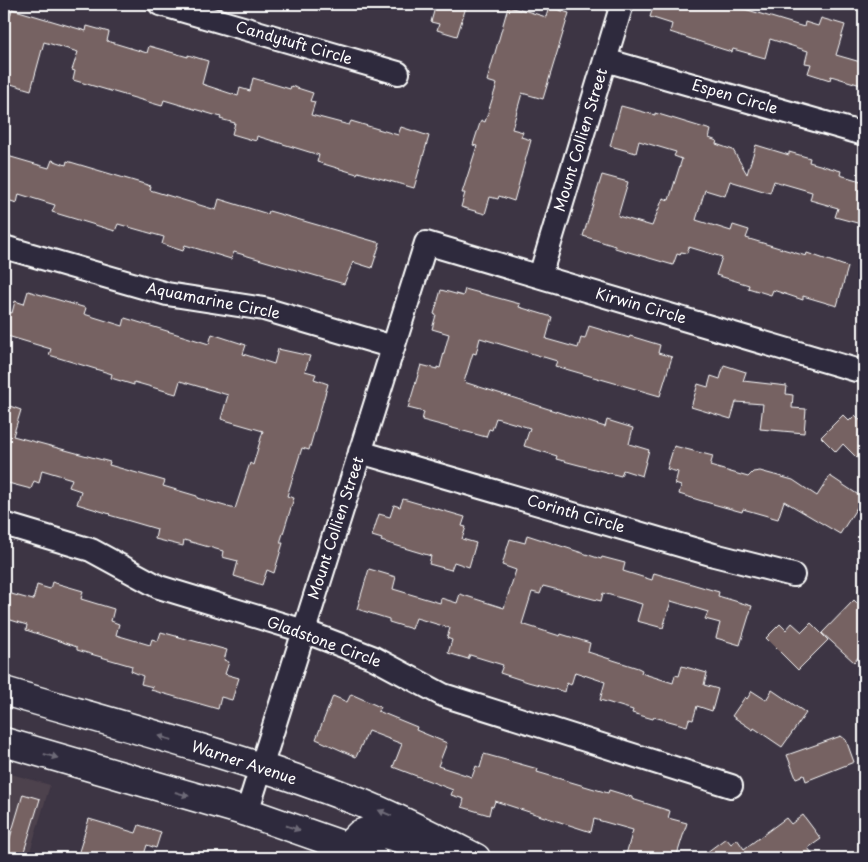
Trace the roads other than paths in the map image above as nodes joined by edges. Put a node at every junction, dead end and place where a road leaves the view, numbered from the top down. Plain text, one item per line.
1 (160, 4) edge
2 (622, 4) edge
3 (605, 60) junction
4 (398, 73) dead end
5 (864, 134) edge
6 (426, 243) joint
7 (4, 247) edge
8 (540, 276) junction
9 (393, 347) junction
10 (856, 370) dead end
11 (360, 452) junction
12 (4, 524) edge
13 (793, 575) dead end
14 (304, 631) junction
15 (4, 692) edge
16 (4, 742) edge
17 (261, 766) junction
18 (731, 786) dead end
19 (247, 812) junction
20 (347, 847) junction
21 (373, 858) edge
22 (469, 858) edge
23 (476, 858) edge

1 - 4 street, Candytuft Circle
2 - 3 street, Mount Collien Street
3 - 5 street, Espen Circle
3 - 8 street, Mount Collien Street
6 - 8 street, Kirwin Circle
6 - 9 street, Mount Collien Street
7 - 9 street, Aquamarine Circle
8 - 10 street, Kirwin Circle
9 - 11 street, Mount Collien Street
11 - 13 street, Corinth Circle
11 - 14 street, Mount Collien Street
12 - 14 street, Gladstone Circle
14 - 17 street, Mount Collien Street
14 - 18 street, Gladstone Circle
17 -> 15 main road, Warner Avenue
16 -> 19 main road
17 - 19 street, Mount Collien Street
23 -> 17 main road, Warner Avenue
19 -> 20 main road
20 - 21 main road
20 - 22 main road

